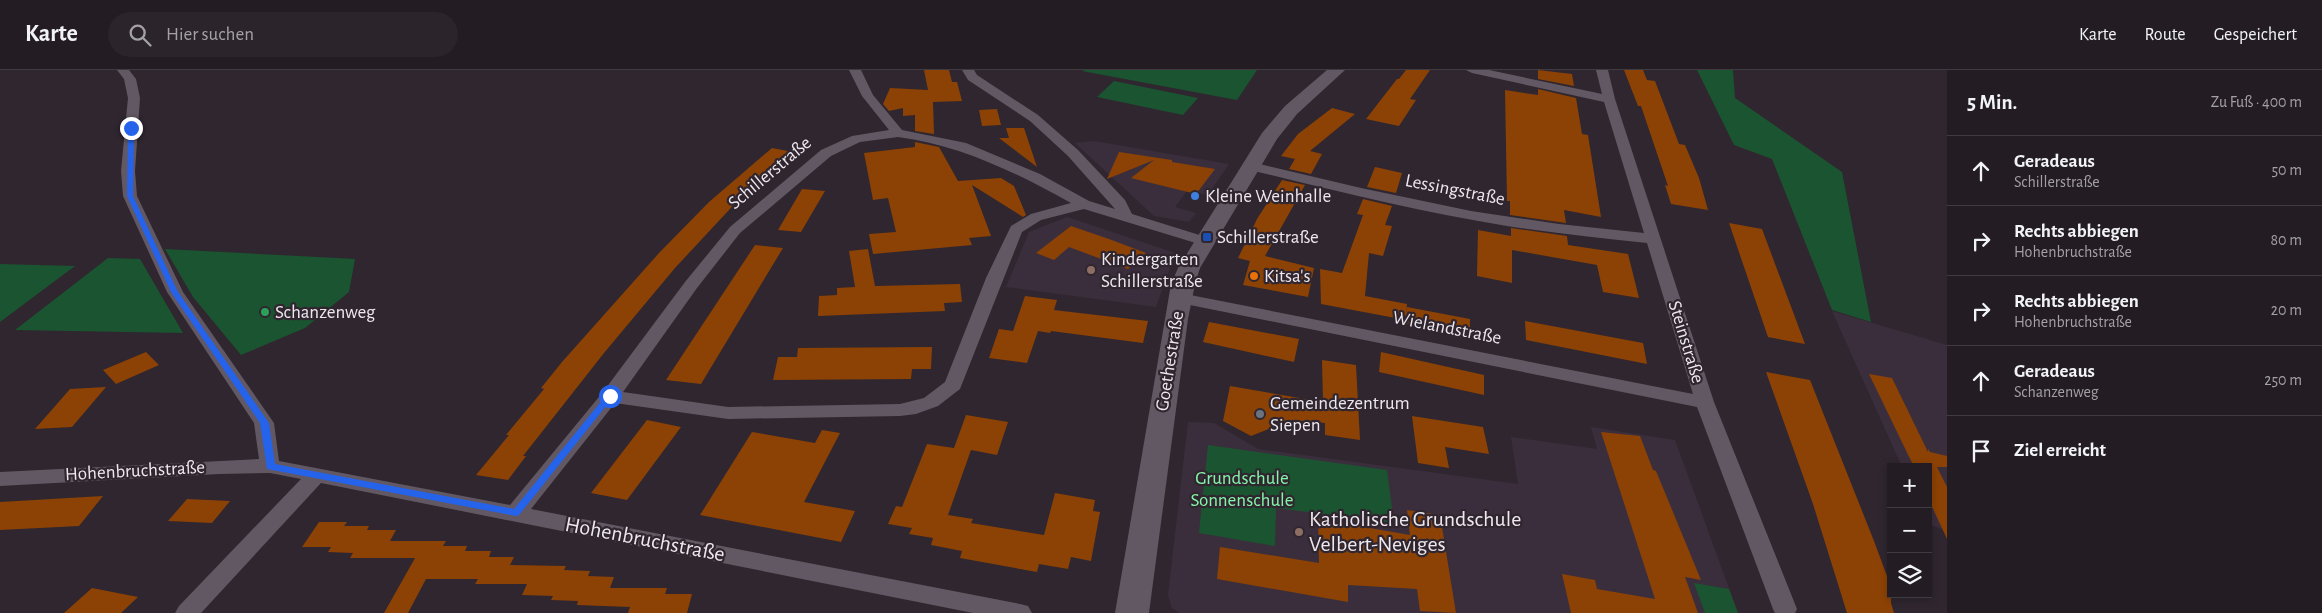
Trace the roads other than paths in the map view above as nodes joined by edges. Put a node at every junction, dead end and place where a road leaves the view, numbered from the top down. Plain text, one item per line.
1 (123, 70) edge
2 (855, 70) edge
3 (968, 70) edge
4 (1337, 70) edge
5 (1472, 70) edge
6 (1602, 70) edge
7 (1609, 99) junction
8 (898, 133) junction
9 (1251, 166) junction
10 (1084, 204) junction
11 (1126, 217) junction
12 (1655, 239) junction
13 (1204, 241) junction
14 (1180, 298) junction
15 (610, 396) junction
16 (1705, 402) junction
17 (270, 466) junction
18 (318, 474) junction
19 (0, 479) edge
20 (516, 513) junction
21 (1785, 609) dead end
22 (187, 613) edge
23 (1020, 613) edge
24 (1132, 613) edge

1 - 17 street
2 - 8 street
3 - 11 street
4 - 9 street, Goethestraße
5 - 7 street
6 - 7 street, Steinstraße
7 - 12 street, Steinstraße
8 - 10 street, Schillerstraße
8 - 15 street, Schillerstraße
9 - 12 street, Lessingstraße
9 - 13 street, Goethestraße
10 - 11 street, Schillerstraße
10 - 15 street
11 - 13 street, Schillerstraße
12 - 16 street, Steinstraße
13 - 14 street, Goethestraße
14 - 16 street, Wielandstraße
14 - 24 street, Goethestraße
15 - 20 street, Schillerstraße
16 - 21 street, Steinstraße
17 - 18 street, Hohenbruchstraße
17 - 19 street, Hohenbruchstraße
18 - 20 street, Hohenbruchstraße
18 - 22 street
20 - 23 street, Hohenbruchstraße

